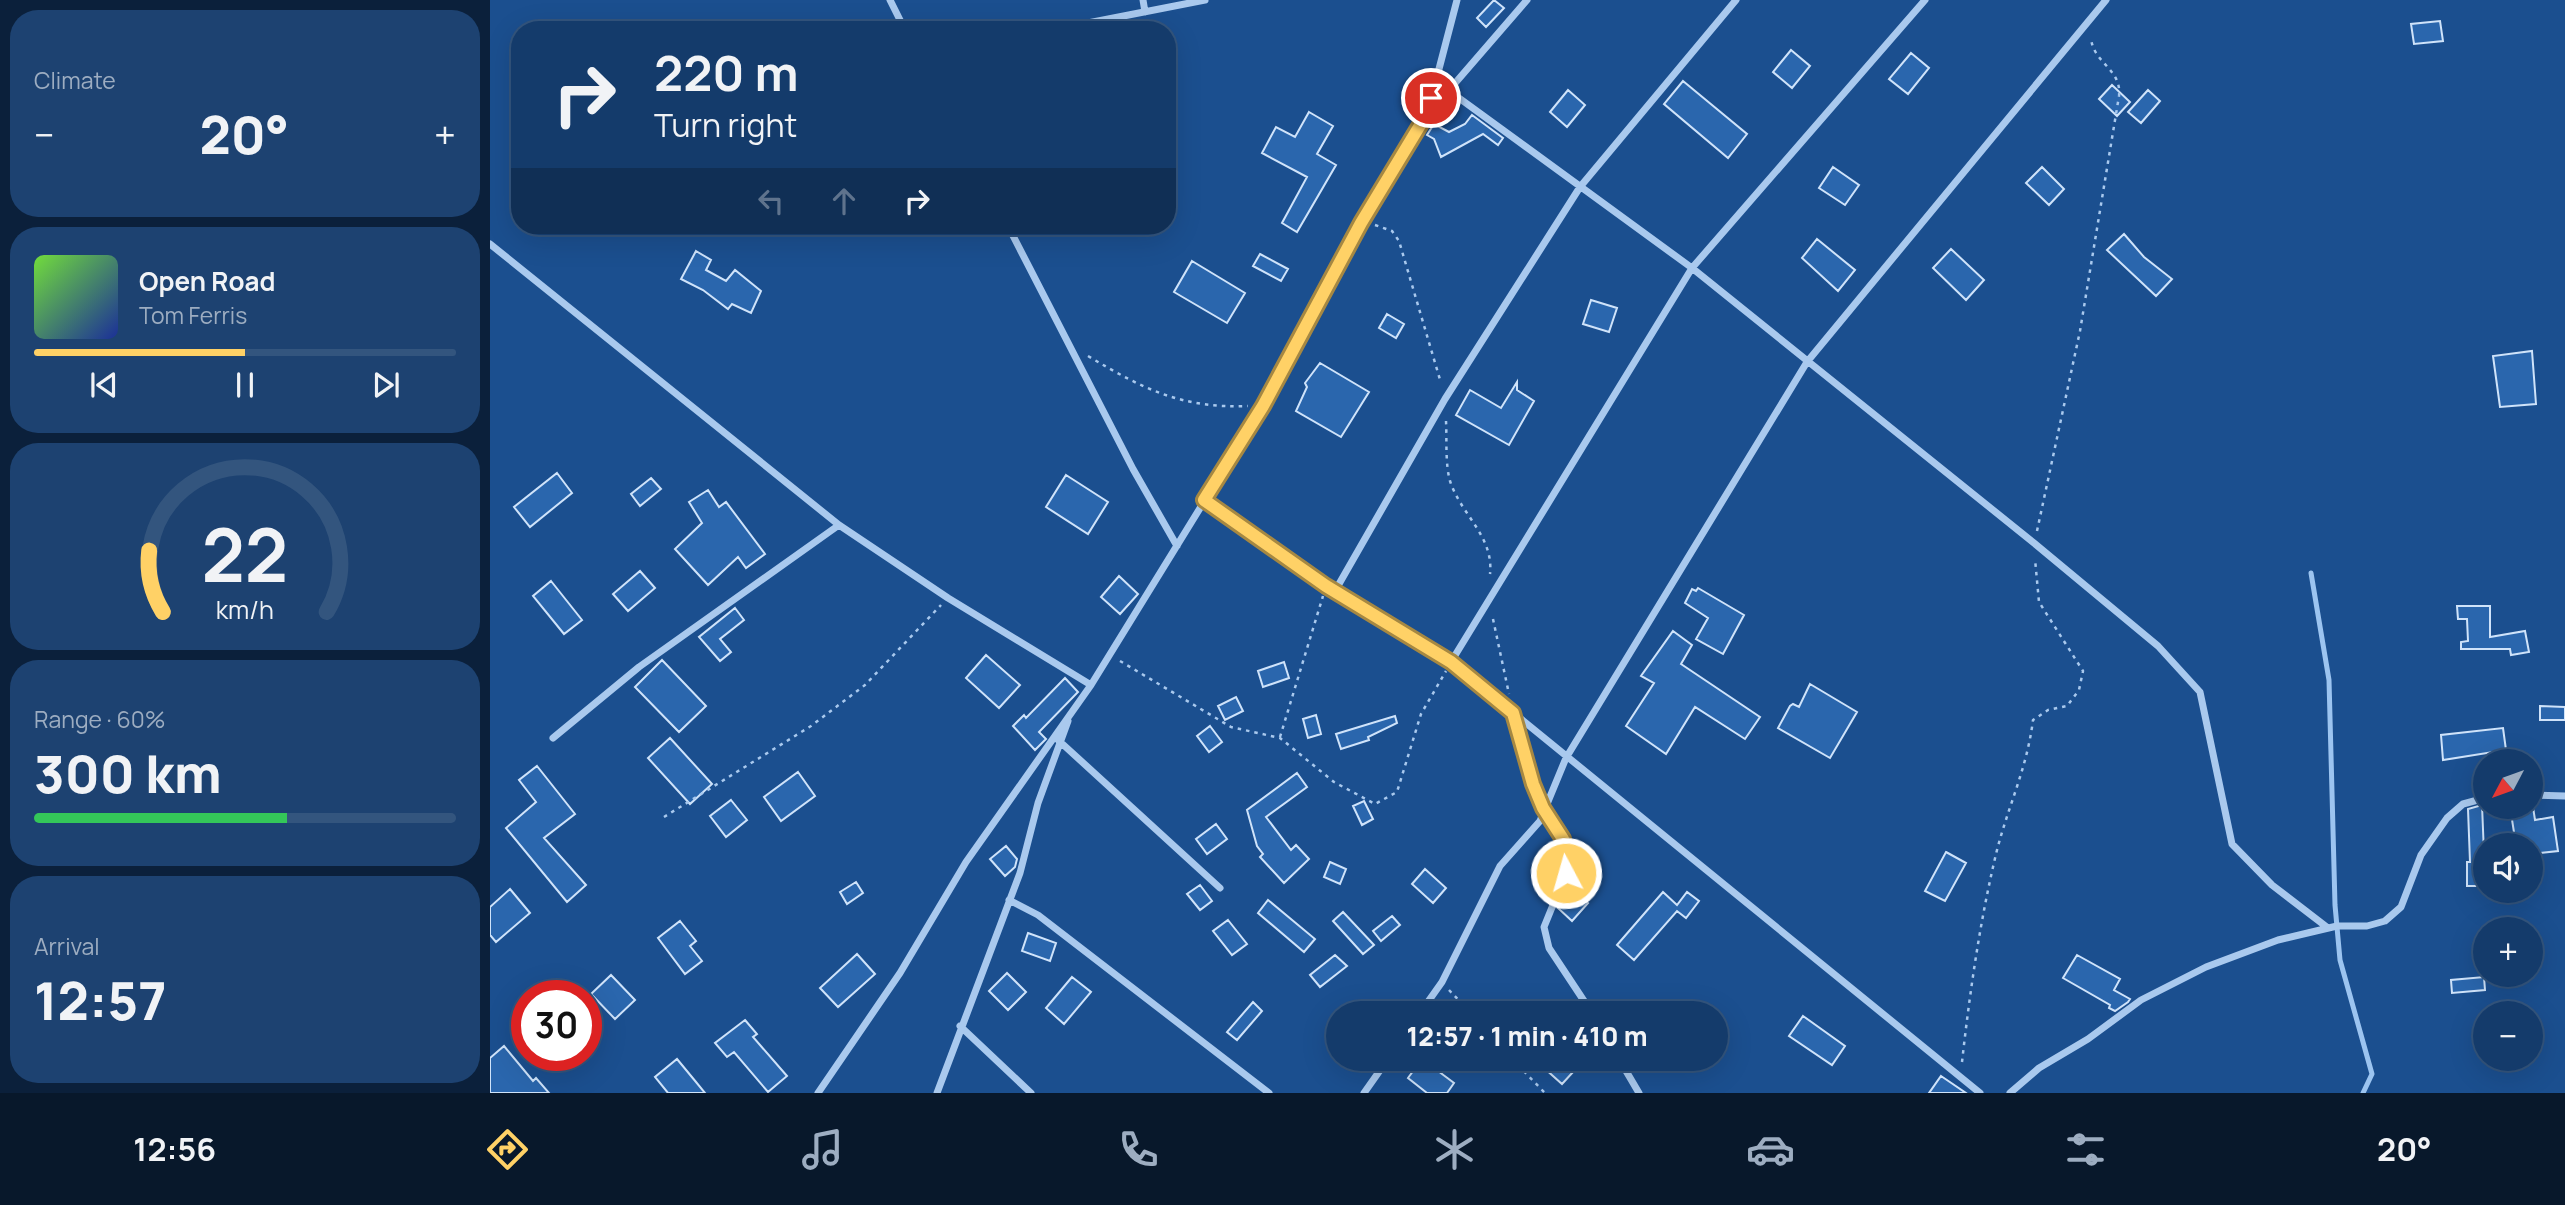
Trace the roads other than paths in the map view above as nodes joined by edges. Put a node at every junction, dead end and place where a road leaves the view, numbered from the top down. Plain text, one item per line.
1 (890, 0) edge
2 (1143, 0) edge
3 (1205, 0) edge
4 (1457, 0) edge
5 (1527, 0) edge
6 (1736, 0) edge
7 (1925, 0) edge
8 (2106, 0) edge
9 (1145, 12) junction
10 (900, 21) edge
11 (1098, 21) edge
12 (1448, 90) junction
13 (1428, 112) junction
14 (1580, 187) junction
15 (1013, 235) edge
16 (490, 244) edge
17 (1692, 268) junction
18 (1807, 362) junction
19 (1204, 500) junction
20 (839, 525) junction
21 (1177, 545) junction
22 (1335, 591) junction
23 (1451, 662) junction
24 (1091, 685) junction
25 (1513, 713) junction
26 (553, 738) dead end
27 (1057, 739) junction
28 (1566, 758) junction
29 (2543, 795) edge
30 (2565, 796) edge
31 (2473, 801) edge
32 (1543, 808) junction
33 (1220, 888) dead end
34 (1009, 900) junction
35 (2328, 928) junction
36 (1429, 1001) edge
37 (1584, 1001) edge
38 (960, 1026) junction
39 (1380, 1071) edge
40 (1626, 1071) edge
41 (818, 1093) edge
42 (937, 1093) edge
43 (1031, 1093) edge
44 (1269, 1093) edge
45 (1364, 1093) edge
46 (1639, 1093) edge
47 (1980, 1093) edge
48 (2010, 1093) edge

1 - 10 street
2 - 9 street
3 - 9 street
4 - 13 street
5 - 12 street
6 - 14 street
7 - 17 street
8 - 18 street
9 - 11 street
12 - 13 street
12 - 14 street
13 - 19 street
14 - 17 street
14 - 22 street
15 - 21 street
16 - 20 street
17 - 18 street
17 - 23 street
18 - 28 street
18 - 35 street
19 - 21 street
19 - 22 street
20 - 24 street
20 - 26 street
21 - 24 street
22 - 23 street
23 - 25 street
24 - 27 street
25 - 28 street
25 - 32 street
27 - 33 street
27 - 34 street
27 - 41 street
28 - 32 street
28 - 47 street
29 - 30 street
31 - 35 street
32 - 36 street
32 - 37 street
34 - 38 street
34 - 44 street
35 - 48 street
38 - 42 street
38 - 43 street
39 - 45 street
40 - 46 street

